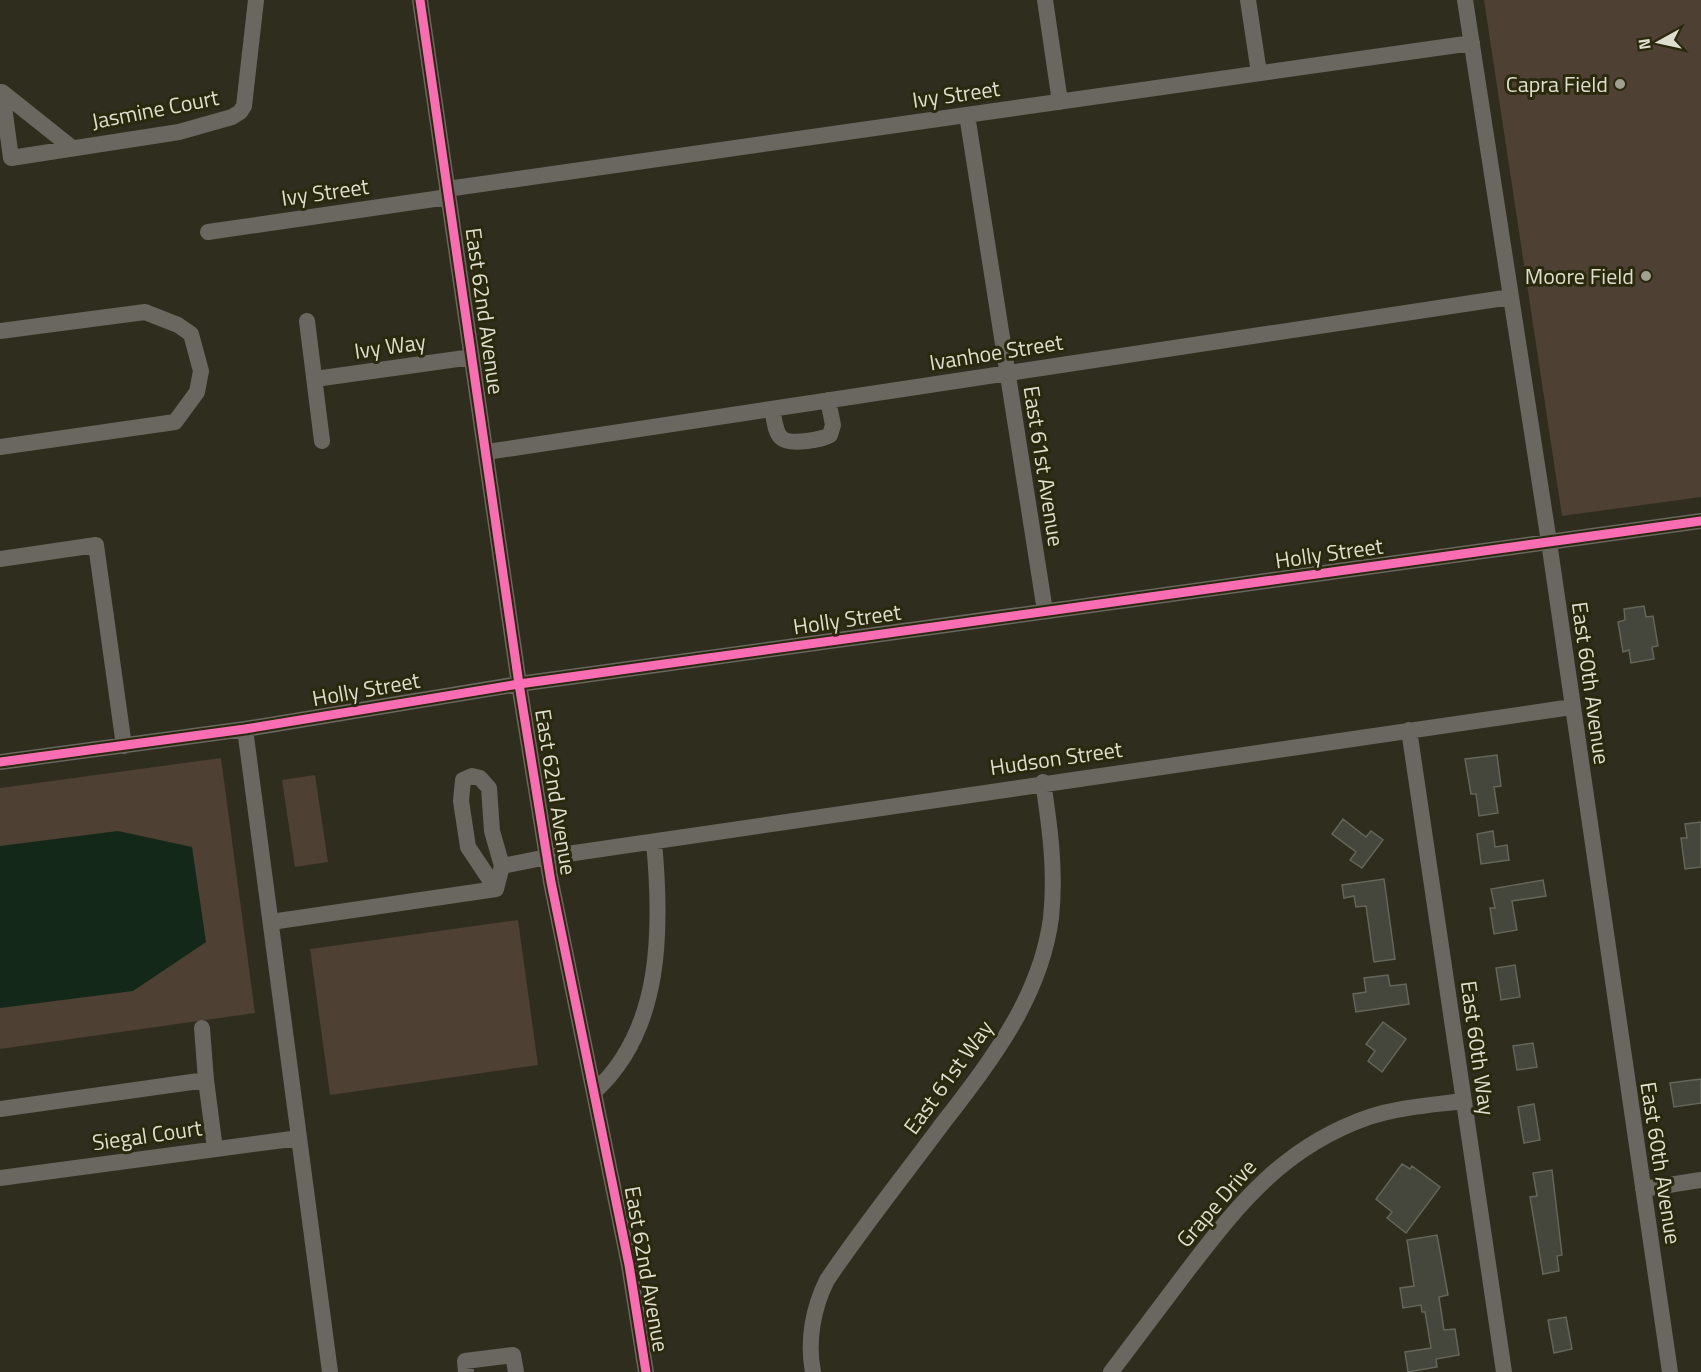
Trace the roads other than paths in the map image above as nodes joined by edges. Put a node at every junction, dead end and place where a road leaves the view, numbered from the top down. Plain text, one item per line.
1 (255, 0) edge
2 (420, 0) edge
3 (1045, 0) edge
4 (1248, 0) edge
5 (1465, 0) edge
6 (1472, 43) junction
7 (1259, 74) junction
8 (1060, 102) junction
9 (967, 115) junction
10 (71, 147) junction
11 (448, 193) junction
12 (208, 232) dead end
13 (1511, 297) junction
14 (307, 321) dead end
15 (0, 331) edge
16 (472, 357) junction
17 (1007, 373) junction
18 (315, 379) junction
19 (828, 400) junction
20 (772, 409) junction
21 (322, 441) dead end
22 (0, 447) edge
23 (487, 452) junction
24 (1701, 521) edge
25 (1549, 542) junction
26 (0, 559) edge
27 (1045, 611) junction
28 (519, 684) junction
29 (1572, 707) junction
30 (245, 729) junction
31 (1409, 730) junction
32 (124, 746) junction
33 (0, 762) edge
34 (1043, 782) junction
35 (654, 842) junction
36 (547, 857) junction
37 (502, 866) junction
38 (496, 889) junction
39 (270, 922) junction
40 (202, 1028) dead end
41 (206, 1080) junction
42 (594, 1092) junction
43 (1463, 1101) junction
44 (0, 1109) edge
45 (299, 1138) junction
46 (215, 1149) junction
47 (0, 1178) edge
48 (1701, 1180) edge
49 (1643, 1189) junction
50 (330, 1372) edge
51 (466, 1372) edge
52 (516, 1372) edge
53 (646, 1372) edge
54 (813, 1372) edge
55 (1111, 1372) edge
56 (1504, 1372) edge
57 (1670, 1372) edge

1 - 10 street, Jasmine Court
2 - 11 street, East 62nd Avenue
3 - 8 street
4 - 7 street
5 - 6 street, East 60th Avenue
6 - 7 street, Ivy Street
6 - 13 street, East 60th Avenue
7 - 8 street, Ivy Street
8 - 9 street, Ivy Street
9 - 11 street, Ivy Street
9 - 17 street, East 61st Avenue
10 - 10 street, Jasmine Court
11 - 12 street, Ivy Street
11 - 16 street, East 62nd Avenue
13 - 17 street, Ivanhoe Street
13 - 25 street, East 60th Avenue
14 - 18 street
15 - 22 street
16 - 18 street, Ivy Way
16 - 23 street, East 62nd Avenue
17 - 19 street, Ivanhoe Street
17 - 27 street, East 61st Avenue
18 - 21 street
19 - 20 street, Ivanhoe Street
19 - 20 street
20 - 23 street, Ivanhoe Street
23 - 28 street, East 62nd Avenue
24 - 25 street, Holly Street
25 - 27 street, Holly Street
25 - 29 street, East 60th Avenue
26 - 32 street
27 - 28 street, Holly Street
28 - 30 street, Holly Street
28 - 36 street, East 62nd Avenue
29 - 31 street, Hudson Street
29 - 49 street, East 60th Avenue
30 - 32 street, Holly Street
30 - 39 street
31 - 34 street, Hudson Street
31 - 43 street, East 60th Way
32 - 33 street, Holly Street
34 - 35 street, Hudson Street
34 - 54 street, East 61st Way
35 - 36 street, Hudson Street
35 - 42 street
36 - 37 street, Hudson Street
36 - 42 street, East 62nd Avenue
37 - 38 street
37 - 38 street
38 - 39 street
39 - 45 street
40 - 41 street
41 - 44 street
41 - 46 street
42 - 53 street, East 62nd Avenue
43 - 55 street, Grape Drive
43 - 56 street, East 60th Way
45 - 46 street, Siegal Court
45 - 50 street
46 - 47 street, Siegal Court
48 - 49 street
49 - 57 street, East 60th Avenue
51 - 52 street

